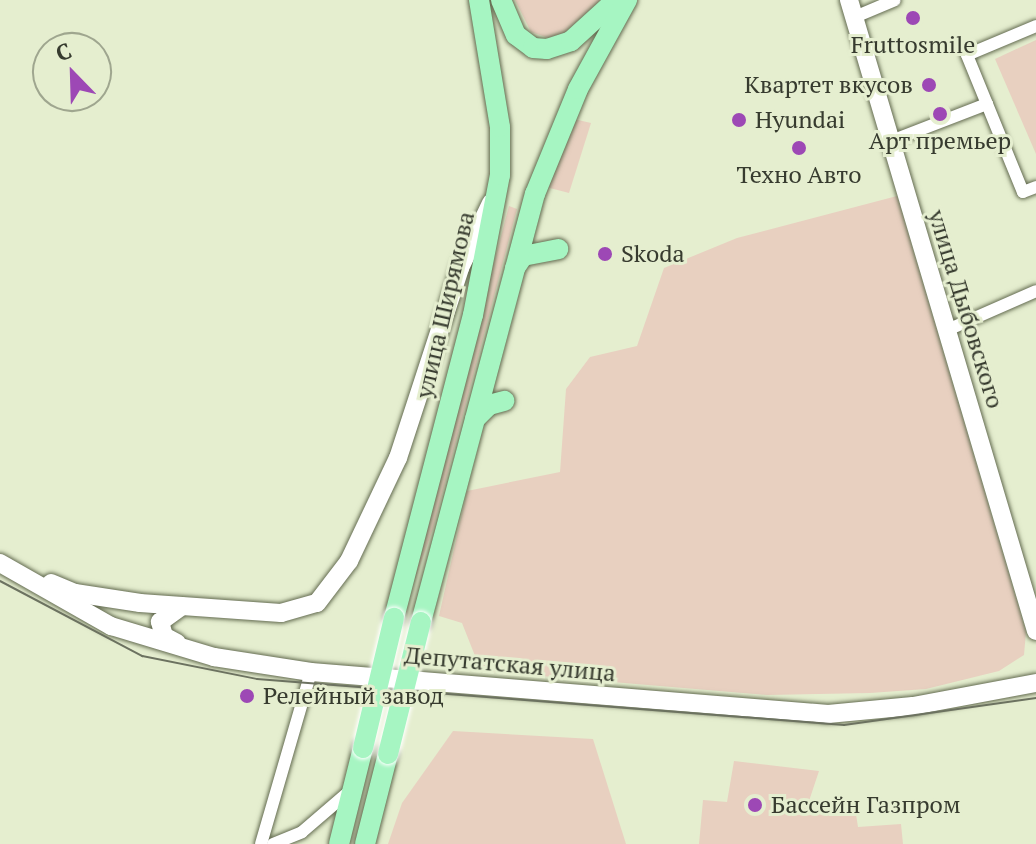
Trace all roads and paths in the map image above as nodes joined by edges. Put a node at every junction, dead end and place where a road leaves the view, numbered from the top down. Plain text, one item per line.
1 (479, 0) edge
2 (501, 0) edge
3 (616, 0) edge
4 (627, 0) edge
5 (895, 0) edge
6 (852, 8) edge
7 (1036, 26) edge
8 (987, 104) junction
9 (891, 141) junction
10 (1036, 187) edge
11 (497, 193) junction
12 (558, 249) dead end
13 (506, 291) junction
14 (1036, 291) edge
15 (945, 331) junction
16 (504, 401) dead end
17 (475, 419) junction
18 (0, 562) edge
19 (185, 605) junction
20 (1036, 631) edge
21 (197, 653) junction
22 (311, 672) junction
23 (1036, 683) edge
24 (354, 787) junction
25 (340, 840) edge
26 (365, 843) edge
27 (261, 844) edge
28 (273, 844) edge

1 - 11 main road, улица Ширямова
2 - 3 main road
4 - 13 main road
5 - 6 street
6 - 9 main road, улица Дыбовского
7 - 8 street
8 - 9 street
8 - 10 street
9 - 15 main road, улица Дыбовского
11 - 19 main road
11 - 24 main road, улица Ширямова, bridge
12 - 13 main road
13 - 17 main road
14 - 15 street
15 - 20 main road, улица Дыбовского
16 - 17 main road
17 - 26 main road, bridge
18 - 19 main road
18 - 21 main road, Депутатская улица
19 - 21 main road
21 - 22 main road, Депутатская улица
22 - 23 main road, Депутатская улица
22 - 27 street
24 - 25 main road
24 - 28 street
25 - 26 main road

